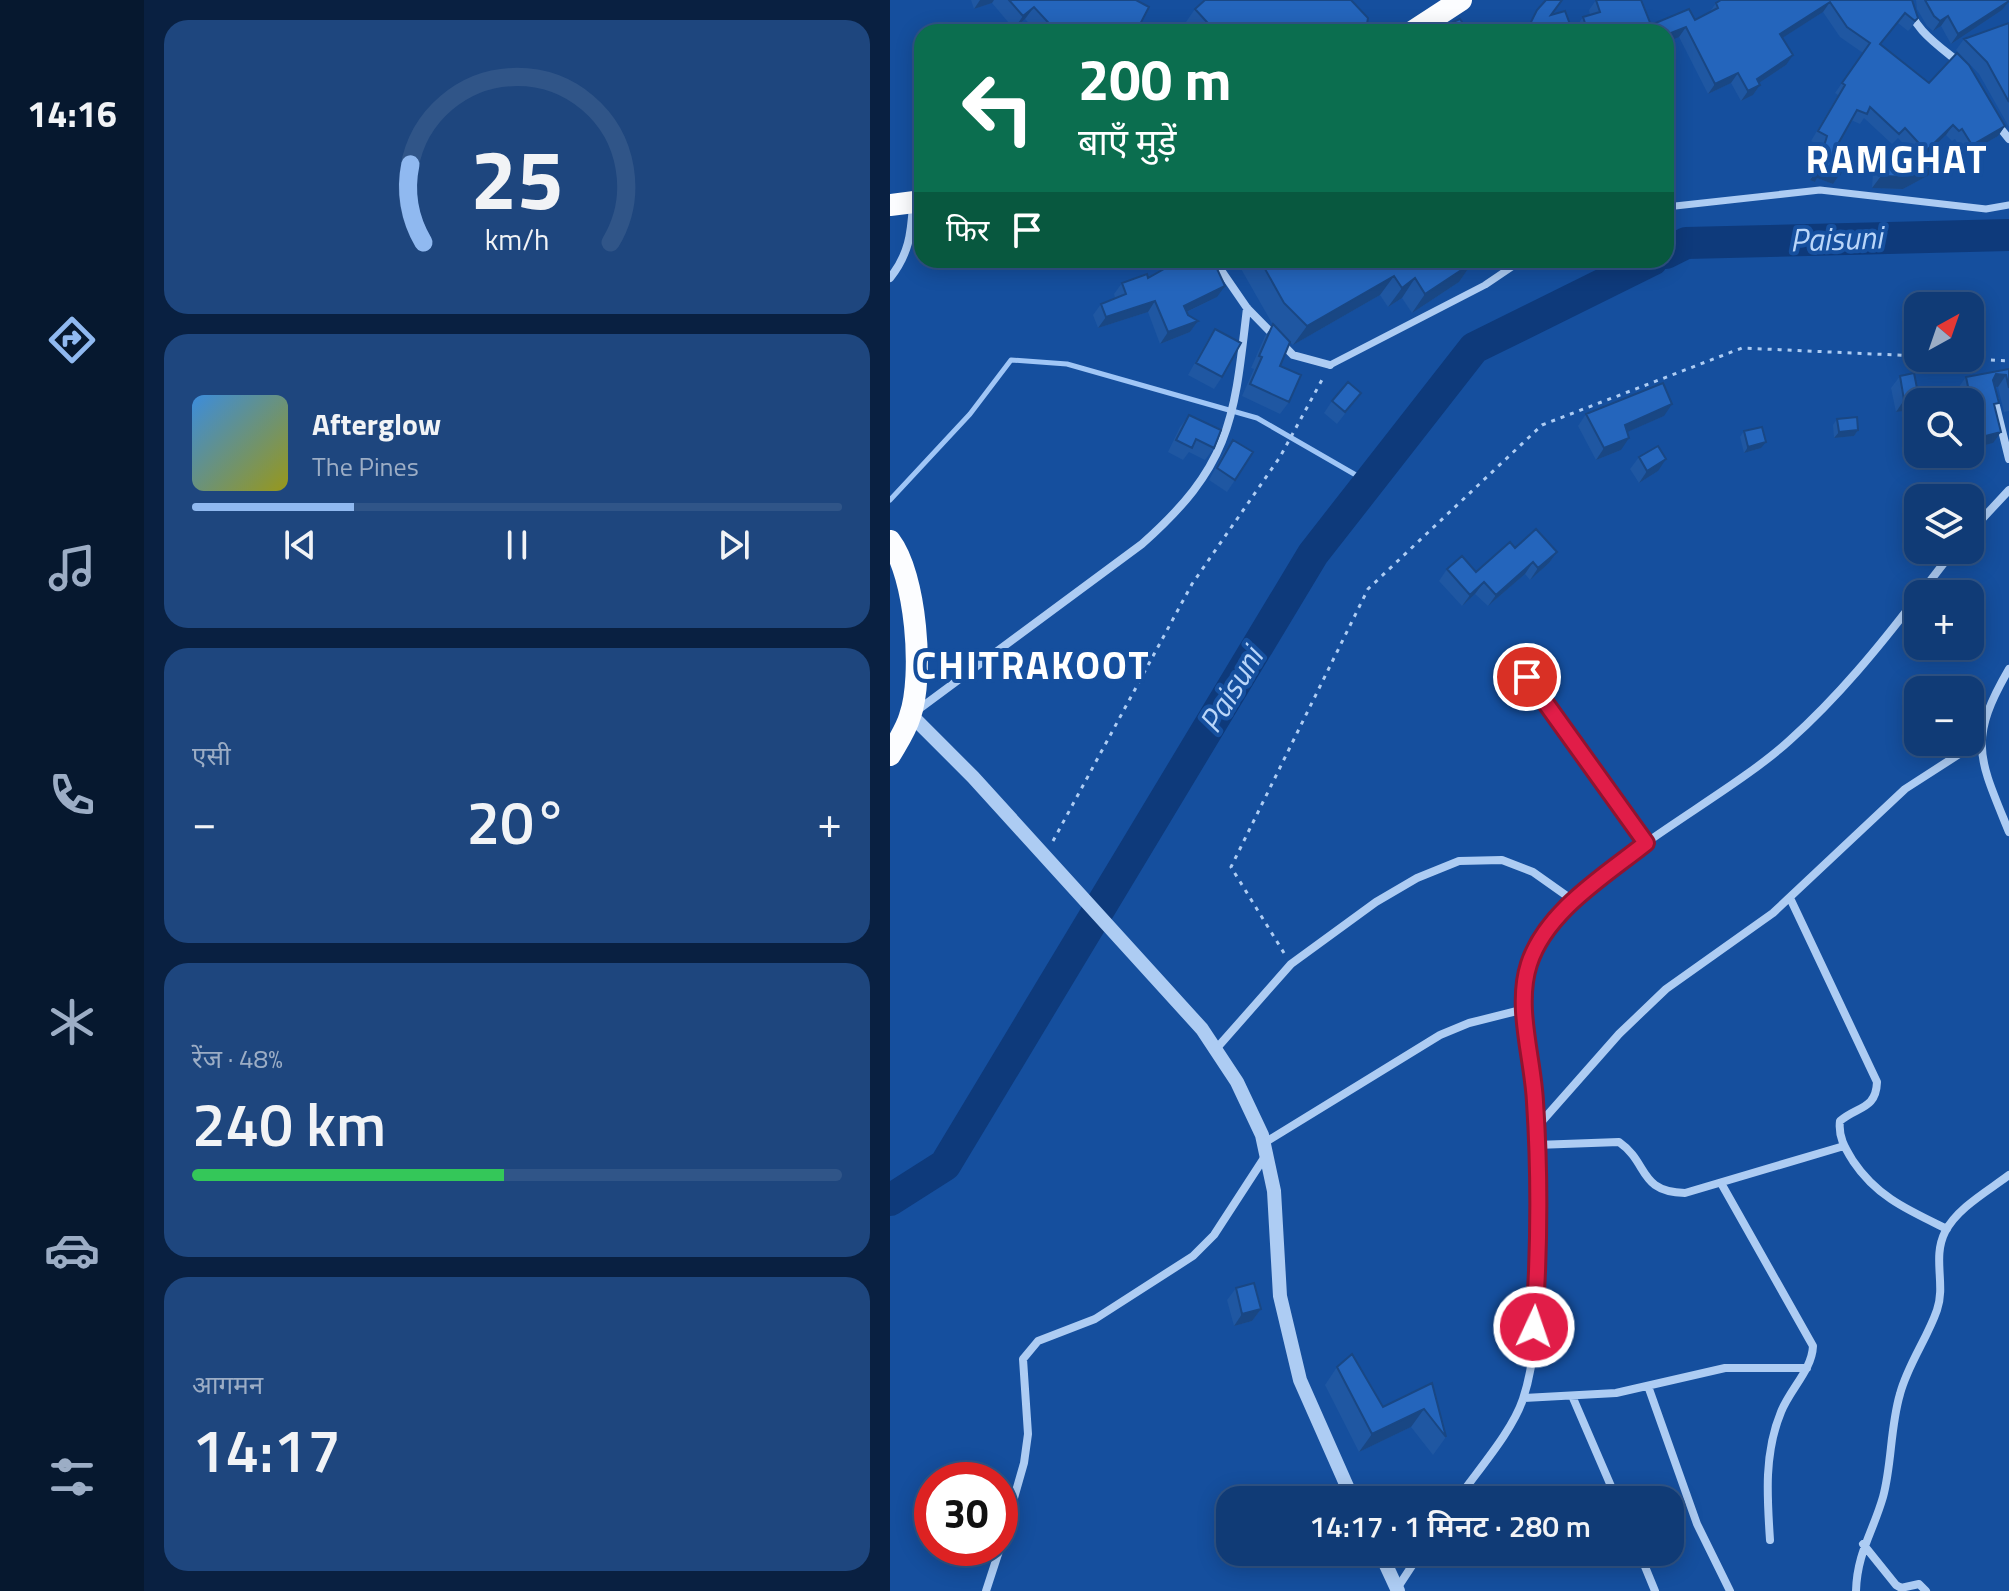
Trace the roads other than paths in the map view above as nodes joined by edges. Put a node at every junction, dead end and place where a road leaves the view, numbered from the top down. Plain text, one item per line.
1 (1461, 0) edge
2 (1909, 0) edge
3 (1424, 24) edge
4 (1968, 71) edge
5 (1989, 111) edge
6 (2009, 139) edge
7 (908, 203) edge
8 (2009, 205) edge
9 (1674, 206) edge
10 (1220, 268) edge
11 (1510, 268) edge
12 (890, 278) edge
13 (1247, 308) junction
14 (1330, 365) joint
15 (1992, 391) edge
16 (2009, 459) edge
17 (2009, 490) edge
18 (1984, 517) edge
19 (892, 544) edge
20 (1943, 564) edge
21 (1931, 580) edge
22 (1904, 613) edge
23 (2009, 669) edge
24 (1527, 677) dead end
25 (911, 715) junction
26 (1984, 725) edge
27 (890, 755) edge
28 (1956, 756) edge
29 (1984, 756) edge
30 (2009, 832) edge
31 (1646, 843) junction
32 (1790, 898) junction
33 (1574, 901) junction
34 (1525, 1009) junction
35 (1216, 1049) junction
36 (1536, 1128) junction
37 (1536, 1145) junction
38 (1844, 1146) junction
39 (1265, 1149) junction
40 (2009, 1175) edge
41 (1721, 1183) junction
42 (1947, 1229) junction
43 (1807, 1368) junction
44 (1648, 1386) junction
45 (1524, 1398) junction
46 (1573, 1398) junction
47 (1018, 1484) edge
48 (1347, 1486) edge
49 (1466, 1486) edge
50 (1611, 1486) edge
51 (1770, 1540) dead end
52 (1863, 1544) junction
53 (994, 1566) edge
54 (1387, 1566) edge
55 (1412, 1566) edge
56 (1645, 1566) edge
57 (1398, 1589) edge
58 (986, 1591) edge
59 (1655, 1591) edge
60 (1730, 1591) edge
61 (1856, 1591) edge
62 (1926, 1591) edge

1 - 3 highway
2 - 4 street
5 - 6 street
7 - 12 street
8 - 9 street
10 - 13 street
11 - 14 street
13 - 14 street
13 - 25 street
15 - 16 street
17 - 18 street
19 - 25 highway
20 - 21 street
22 - 31 street
23 - 26 street
24 - 31 street
25 - 27 highway
25 - 35 street
28 - 32 street
29 - 30 street
31 - 33 street
32 - 36 street
32 - 38 street
33 - 34 street
33 - 35 street
34 - 36 street
34 - 39 street
35 - 39 street
36 - 37 street
37 - 41 street
37 - 45 street
38 - 41 street
38 - 42 street
39 - 47 street
39 - 48 street
40 - 42 street
41 - 43 street
42 - 52 street
43 - 44 street
43 - 51 street
44 - 46 street
44 - 60 street
45 - 46 street
45 - 49 street
46 - 50 street
52 - 61 street
52 - 62 street
53 - 58 street
54 - 57 street
55 - 57 street
56 - 59 street

